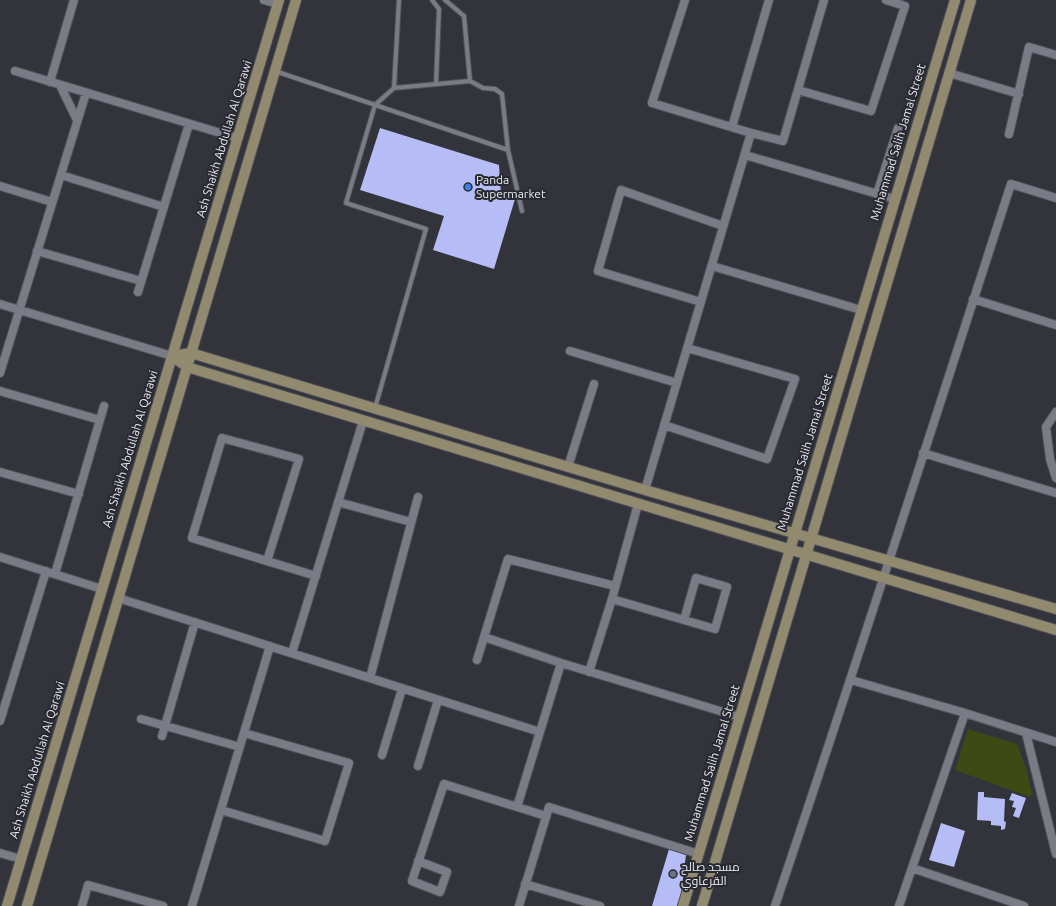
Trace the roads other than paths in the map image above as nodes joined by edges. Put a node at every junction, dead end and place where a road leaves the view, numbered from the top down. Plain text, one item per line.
1 (74, 0) edge
2 (264, 0) edge
3 (296, 0) edge
4 (399, 0) edge
5 (432, 0) edge
6 (445, 0) edge
7 (685, 0) edge
8 (769, 0) edge
9 (824, 0) edge
10 (886, 0) edge
11 (278, 2) edge
12 (954, 3) edge
13 (970, 3) edge
14 (1056, 55) edge
15 (275, 70) junction
16 (15, 71) dead end
17 (949, 73) junction
18 (470, 80) junction
19 (50, 82) junction
20 (436, 84) junction
21 (60, 85) junction
22 (394, 88) junction
23 (798, 90) junction
24 (86, 92) junction
25 (1019, 94) junction
26 (375, 105) junction
27 (77, 120) junction
28 (188, 124) junction
29 (732, 127) junction
30 (898, 128) dead end
31 (751, 133) junction
32 (1009, 134) dead end
33 (237, 138) junction
34 (508, 150) junction
35 (745, 155) junction
36 (61, 175) junction
37 (0, 186) edge
38 (878, 194) junction
39 (1056, 198) edge
40 (895, 199) junction
41 (52, 202) junction
42 (164, 207) junction
43 (522, 211) dead end
44 (723, 226) junction
45 (37, 251) junction
46 (712, 266) junction
47 (141, 281) junction
48 (138, 292) dead end
49 (973, 299) junction
50 (701, 302) junction
51 (0, 304) edge
52 (20, 310) junction
53 (861, 310) junction
54 (1056, 325) edge
55 (687, 348) junction
56 (570, 351) dead end
57 (191, 353) junction
58 (172, 356) junction
59 (187, 367) junction
60 (0, 373) edge
61 (677, 382) junction
62 (594, 384) dead end
63 (0, 391) edge
64 (104, 406) dead end
65 (375, 409) junction
66 (1056, 412) edge
67 (100, 420) junction
68 (363, 421) junction
69 (664, 425) junction
70 (923, 453) junction
71 (568, 467) junction
72 (0, 472) edge
73 (1056, 478) edge
74 (645, 490) junction
75 (1056, 492) edge
76 (78, 494) junction
77 (418, 497) dead end
78 (338, 502) junction
79 (638, 504) junction
80 (411, 522) junction
81 (794, 534) junction
82 (812, 539) junction
83 (789, 550) junction
84 (807, 555) junction
85 (0, 557) edge
86 (888, 560) junction
87 (267, 561) junction
88 (46, 571) junction
89 (55, 574) junction
90 (316, 576) junction
91 (883, 578) junction
92 (615, 586) junction
93 (102, 589) junction
94 (118, 598) junction
95 (612, 599) junction
96 (1056, 609) edge
97 (684, 620) junction
98 (195, 622) junction
99 (1056, 630) edge
100 (484, 637) junction
101 (270, 646) junction
102 (292, 653) junction
103 (477, 660) dead end
104 (561, 663) junction
105 (589, 672) junction
106 (370, 678) junction
107 (851, 680) junction
108 (402, 688) junction
109 (438, 700) junction
110 (965, 713) junction
111 (740, 717) junction
112 (141, 719) dead end
113 (0, 721) edge
114 (165, 726) junction
115 (540, 732) junction
116 (244, 733) junction
117 (1026, 733) junction
118 (162, 736) dead end
119 (1056, 742) edge
120 (240, 747) junction
121 (382, 756) dead end
122 (418, 766) dead end
123 (517, 807) junction
124 (221, 810) junction
125 (546, 816) junction
126 (0, 853) edge
127 (698, 854) junction
128 (1056, 854) edge
129 (21, 858) junction
130 (418, 861) junction
131 (912, 868) junction
132 (525, 884) junction
133 (579, 903) edge
134 (7, 906) edge
135 (27, 906) edge
136 (82, 906) edge
137 (163, 906) edge
138 (192, 906) edge
139 (519, 906) edge
140 (600, 906) edge
141 (683, 906) edge
142 (702, 906) edge
143 (775, 906) edge
144 (899, 906) edge
145 (1024, 906) edge

1 - 19 street
2 - 11 street
3 - 15 street
4 - 22 lane
5 - 20 lane
6 - 18 lane
7 - 29 street
8 - 29 street
9 - 23 street
10 - 23 street
11 - 33 street, Ash Shaikh Abdullah Al Qarawi
12 - 40 street, Muhammad Salih Jamal Street
13 - 17 street
14 - 25 street
15 - 26 lane
15 - 57 street
16 - 19 street
17 - 25 street
17 - 82 street
18 - 20 lane
18 - 34 lane
19 - 21 street
20 - 22 lane
21 - 24 street
21 - 27 street
22 - 26 lane
23 - 31 street
24 - 27 street
24 - 28 street
25 - 32 street
26 - 34 lane
26 - 65 lane
27 - 36 street
28 - 33 street
28 - 42 street
29 - 31 street
30 - 38 street
31 - 35 street
33 - 58 street, Ash Shaikh Abdullah Al Qarawi
34 - 43 lane
35 - 38 street
35 - 44 street
36 - 41 street
36 - 42 street
37 - 41 street
38 - 40 street
39 - 49 street
40 - 53 street, Muhammad Salih Jamal Street
41 - 45 street
42 - 47 street
44 - 46 street
44 - 50 street
45 - 47 street
45 - 52 street
46 - 50 street
46 - 53 street
47 - 48 street
49 - 54 street
49 - 70 street
50 - 55 street
51 - 52 street
52 - 58 street
52 - 60 street
53 - 81 street, Muhammad Salih Jamal Street
55 - 61 street
55 - 69 street
56 - 61 street
57 - 58 street
57 - 59 street
57 - 65 street
58 - 59 street
58 - 93 street, Ash Shaikh Abdullah Al Qarawi
59 - 68 street
59 - 94 street
61 - 69 street
62 - 71 street
63 - 67 street
64 - 67 street
65 - 71 street
66 - 73 street
67 - 76 street
68 - 78 street
68 - 79 street
69 - 74 street
70 - 75 street
70 - 86 street
71 - 74 street
72 - 76 street
74 - 81 street
76 - 89 street
77 - 80 street
78 - 80 street
78 - 90 street
79 - 83 street
79 - 92 street
80 - 106 street
81 - 82 street
81 - 83 street, Muhammad Salih Jamal Street
82 - 84 street
82 - 86 street
83 - 84 street
83 - 111 street, Muhammad Salih Jamal Street
84 - 91 street
84 - 142 street
85 - 88 street
86 - 91 street
86 - 96 street
87 - 87 street
87 - 90 street
88 - 89 street
88 - 113 street
89 - 93 street
90 - 102 street
91 - 99 street
91 - 107 street
92 - 95 street
92 - 100 street
93 - 129 street, Ash Shaikh Abdullah Al Qarawi
94 - 98 street
94 - 135 street
95 - 97 street
95 - 105 street
97 - 97 street
98 - 101 street
98 - 114 street
100 - 103 street
100 - 104 street
101 - 102 street
101 - 116 street
102 - 106 street
104 - 105 street
104 - 115 street
105 - 111 street
106 - 108 street
107 - 110 street
107 - 143 street
108 - 109 street
108 - 121 street
109 - 115 street
109 - 122 street
110 - 117 street
110 - 131 street
111 - 127 street, Muhammad Salih Jamal Street
112 - 114 street
114 - 118 street
114 - 120 street
115 - 123 street
116 - 120 street
116 - 124 street
117 - 119 street
117 - 128 street
120 - 124 street
123 - 125 street
123 - 130 street
124 - 138 street
125 - 127 street
125 - 132 street
126 - 129 street
127 - 141 street, Muhammad Salih Jamal Street
129 - 134 street, Ash Shaikh Abdullah Al Qarawi
130 - 130 street
131 - 144 street
131 - 145 street
132 - 133 street
132 - 139 street
133 - 140 street
136 - 137 street

